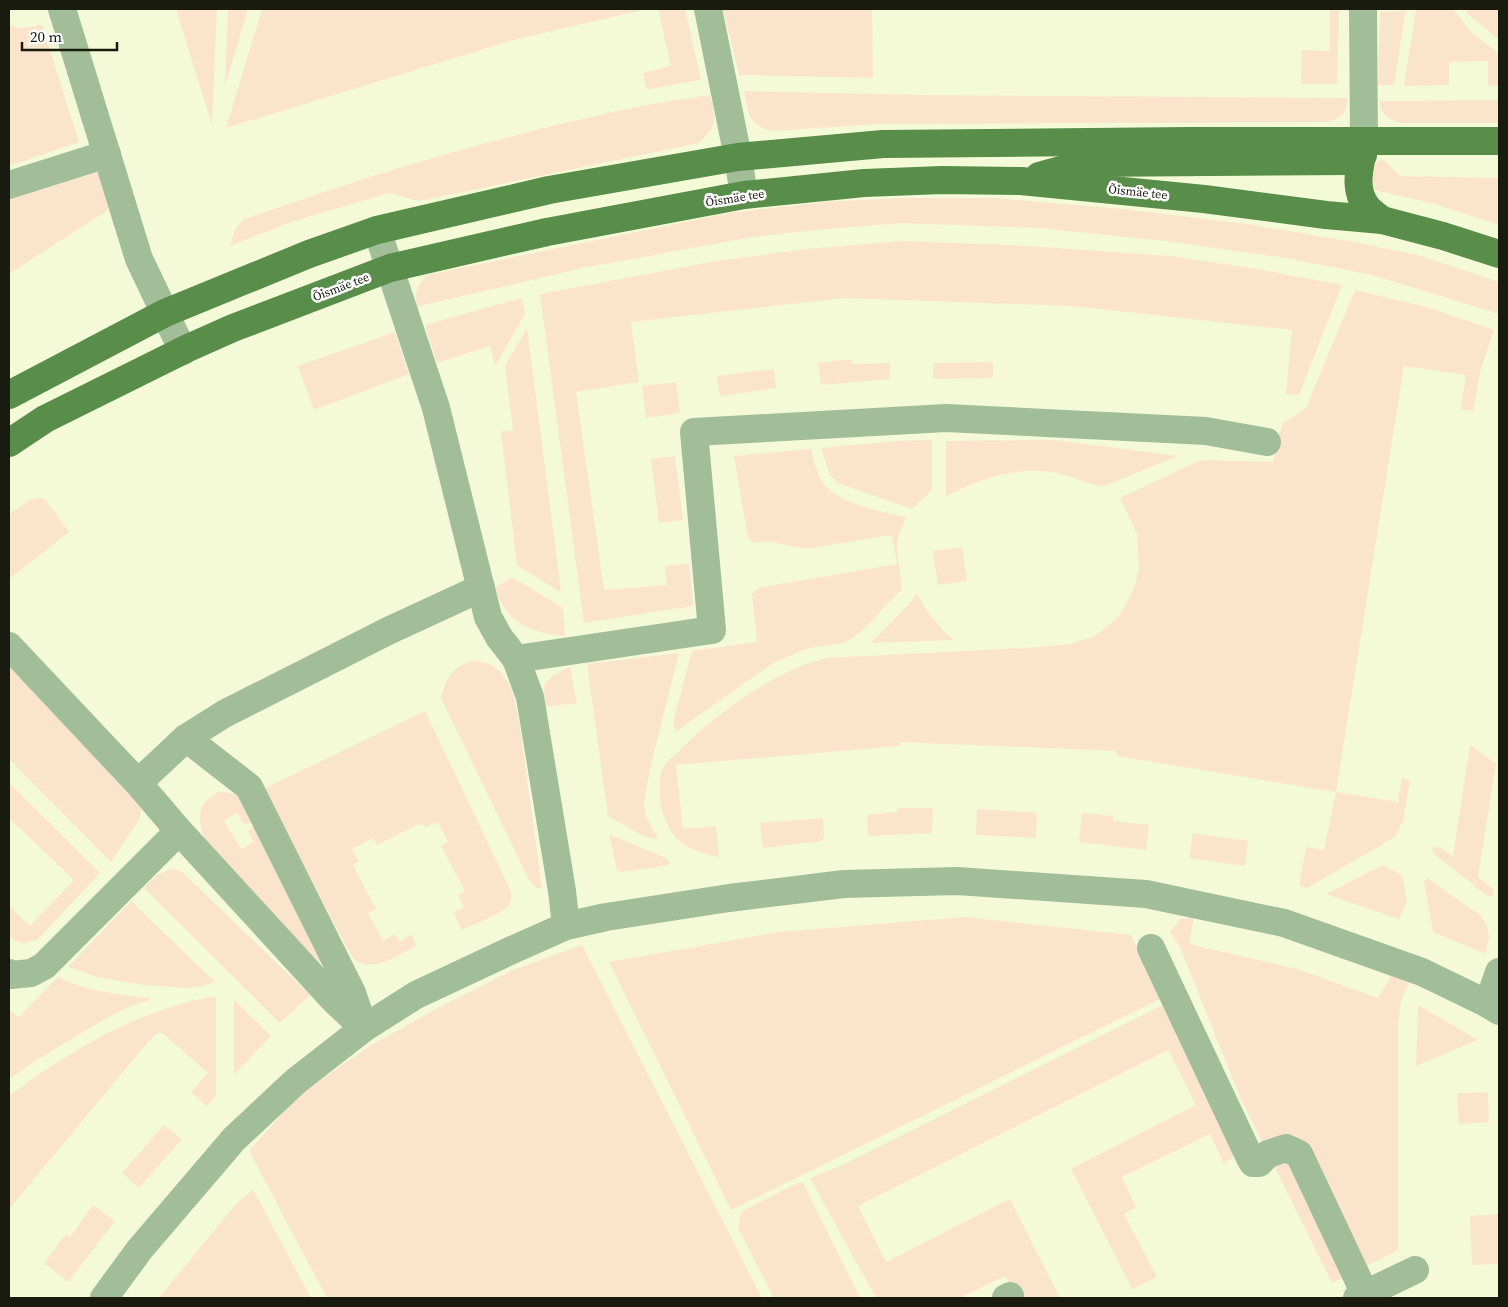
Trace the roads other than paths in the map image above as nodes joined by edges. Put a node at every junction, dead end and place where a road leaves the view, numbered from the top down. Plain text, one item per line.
1 (62, 9) edge
2 (708, 9) edge
3 (1363, 9) edge
4 (1499, 140) edge
5 (1363, 148) junction
6 (107, 154) junction
7 (738, 157) junction
8 (1021, 181) junction
9 (9, 185) edge
10 (744, 195) junction
11 (1382, 220) junction
12 (377, 230) junction
13 (1499, 254) edge
14 (390, 268) junction
15 (165, 313) junction
16 (183, 351) junction
17 (9, 396) edge
18 (1267, 442) dead end
19 (9, 443) edge
20 (481, 588) junction
21 (9, 646) edge
22 (516, 660) junction
23 (186, 738) junction
24 (138, 783) junction
25 (179, 831) junction
26 (566, 926) junction
27 (1152, 948) dead end
28 (1499, 972) edge
29 (9, 973) edge
30 (1494, 1008) edge
31 (364, 1028) junction
32 (1415, 1270) dead end
33 (1361, 1296) edge
34 (104, 1298) edge

1 - 6 street
2 - 7 street
3 - 5 street
4 - 5 main road
5 - 7 main road
5 - 8 main road
5 - 11 main road
6 - 9 street
6 - 15 street
7 - 10 street
7 - 12 main road
8 - 10 main road, Õismäe tee
8 - 11 main road, Õismäe tee
10 - 14 main road, Õismäe tee
11 - 13 main road, Õismäe tee
12 - 14 street
12 - 15 main road
14 - 16 main road, Õismäe tee
14 - 20 street
15 - 16 street
15 - 17 main road
16 - 19 main road, Õismäe tee
18 - 22 street
20 - 22 street
20 - 23 street
21 - 24 street
22 - 26 street
23 - 24 street
23 - 31 street
24 - 25 street
25 - 29 street
25 - 31 street
26 - 30 street
26 - 31 street
27 - 33 street
28 - 30 street
31 - 34 street
32 - 33 street

